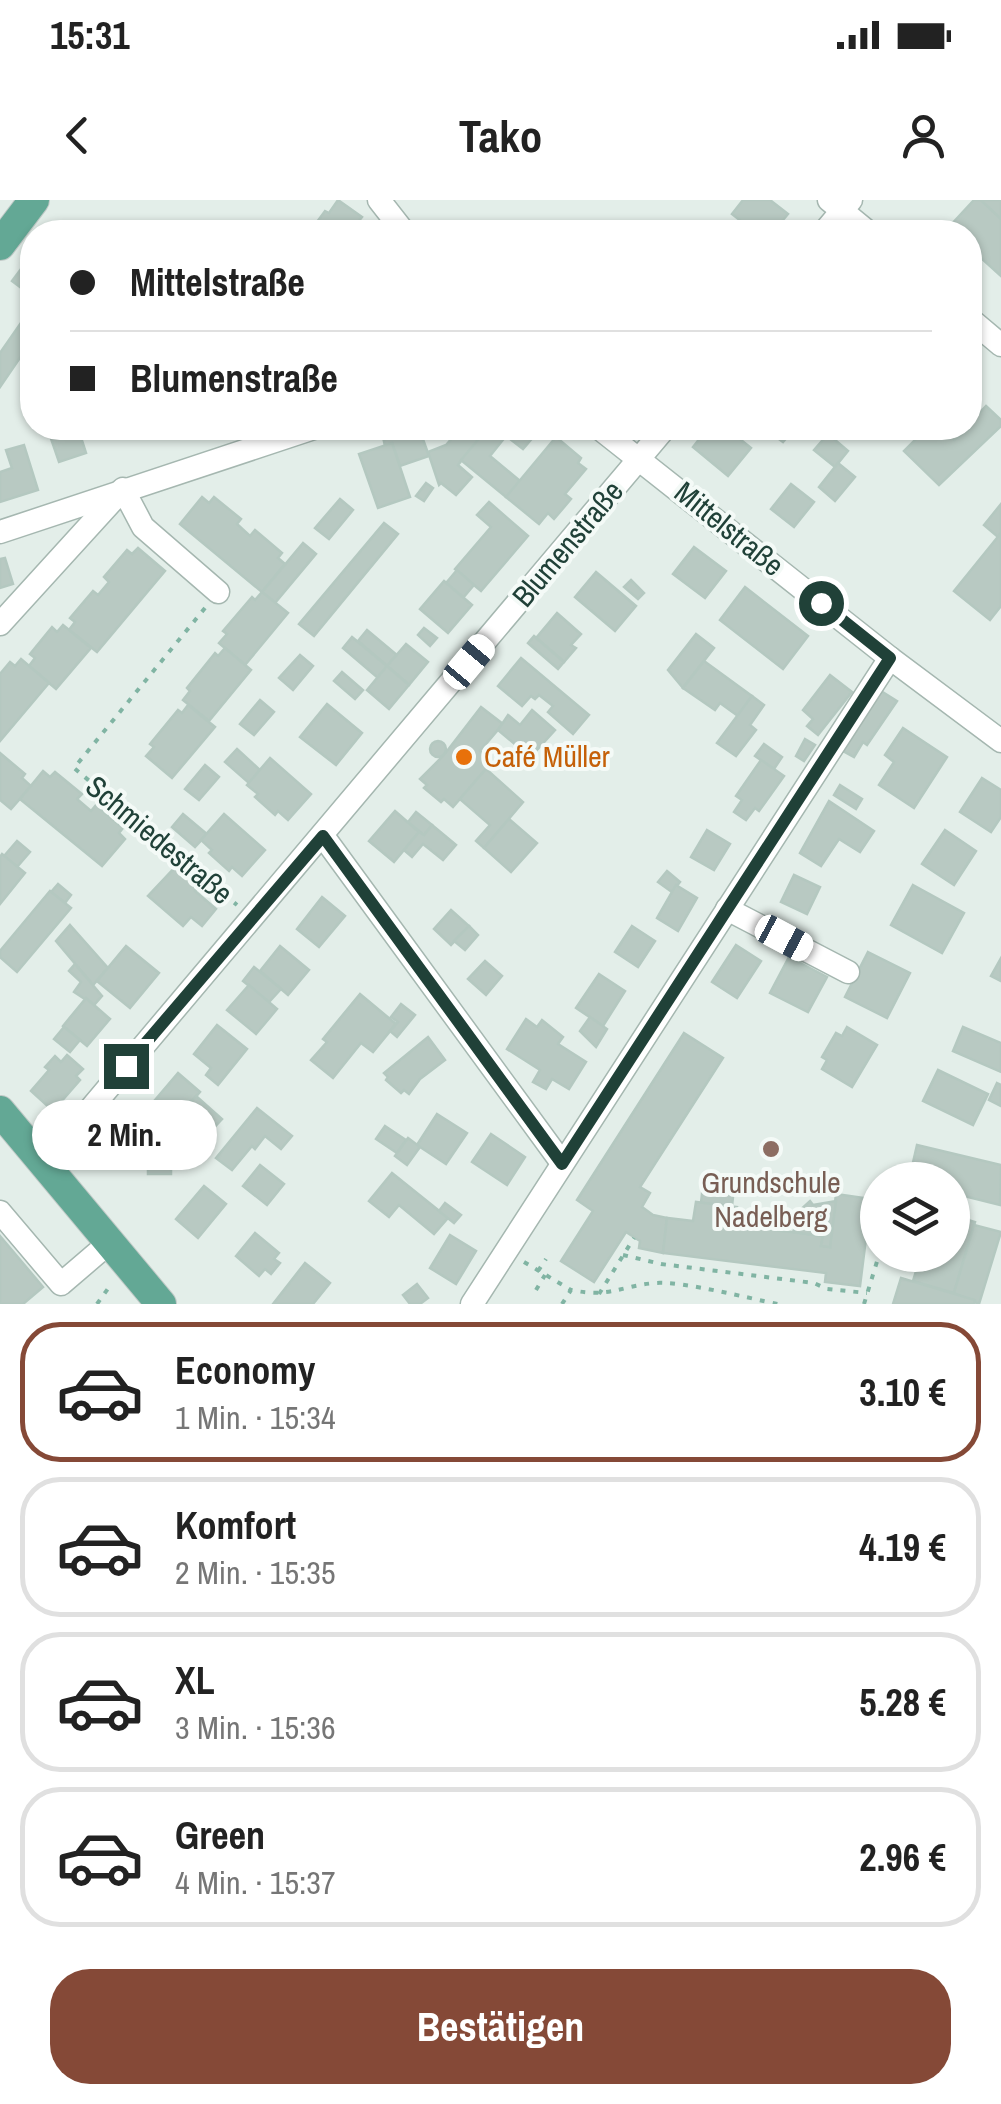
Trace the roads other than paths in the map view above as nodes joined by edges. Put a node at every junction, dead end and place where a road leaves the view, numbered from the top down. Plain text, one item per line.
1 (34, 200) edge
2 (378, 200) edge
3 (394, 220) edge
4 (0, 246) edge
5 (982, 329) edge
6 (1001, 346) edge
7 (276, 440) edge
8 (615, 440) edge
9 (655, 440) edge
10 (640, 458) junction
11 (123, 489) junction
12 (0, 532) edge
13 (218, 592) road end
14 (0, 624) edge
15 (890, 658) junction
16 (1001, 741) edge
17 (323, 836) junction
18 (727, 909) junction
19 (848, 972) dead end
20 (0, 1111) edge
21 (38, 1158) junction
22 (562, 1164) junction
23 (0, 1212) edge
24 (110, 1242) junction
25 (162, 1304) edge
26 (472, 1304) edge

1 - 4 main road
2 - 3 street
5 - 6 street
7 - 11 street
8 - 10 street, Mittelstraße
9 - 10 street, Blumenstraße
10 - 15 street, Mittelstraße
10 - 17 street, Blumenstraße
11 - 12 street
11 - 13 street
11 - 14 street
15 - 16 street, Mittelstraße
15 - 18 street
17 - 21 street, Blumenstraße
17 - 22 street
18 - 19 street
18 - 22 street
20 - 21 main road
21 - 24 main road
22 - 26 street
23 - 24 street
24 - 25 main road

